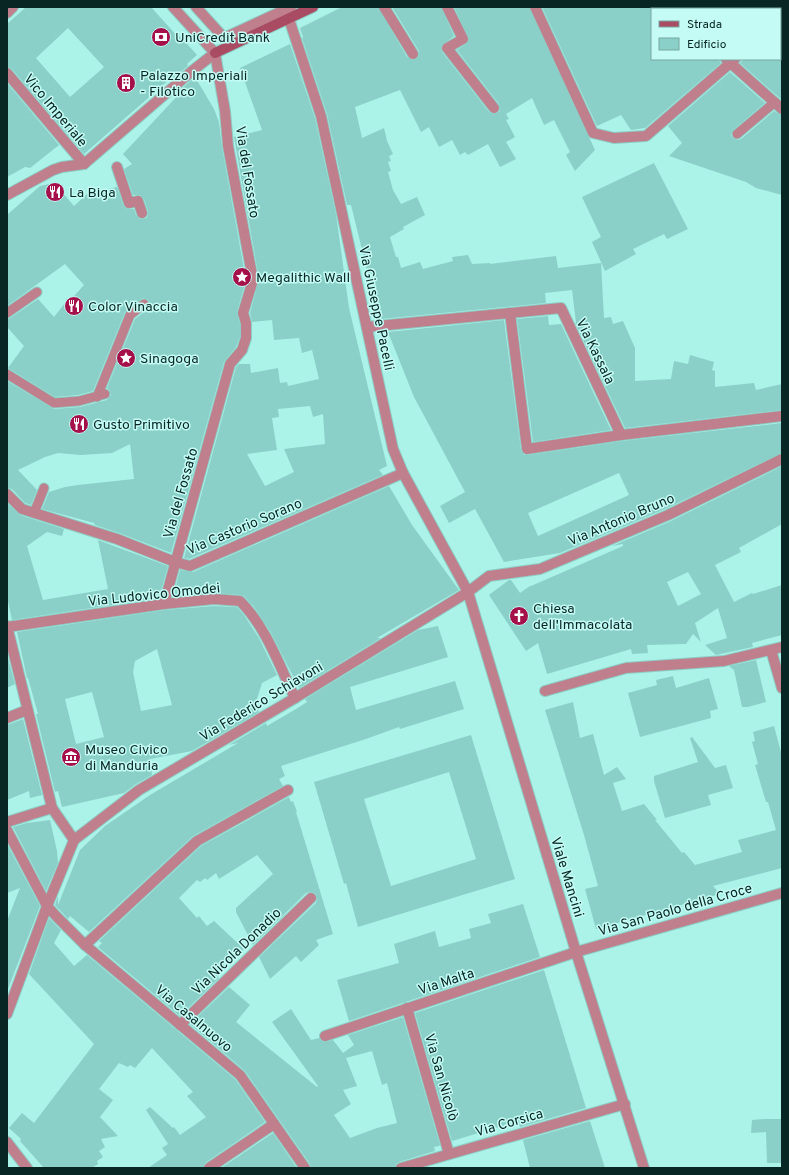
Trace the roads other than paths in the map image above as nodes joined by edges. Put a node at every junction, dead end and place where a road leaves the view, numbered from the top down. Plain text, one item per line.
1 (13, 7) edge
2 (173, 7) edge
3 (196, 7) edge
4 (291, 7) edge
5 (313, 7) edge
6 (384, 7) edge
7 (447, 7) edge
8 (535, 7) edge
9 (7, 13) edge
10 (289, 19) junction
11 (215, 52) junction
12 (413, 54) dead end
13 (731, 60) edge
14 (7, 74) edge
15 (778, 105) edge
16 (494, 108) dead end
17 (737, 134) dead end
18 (84, 164) junction
19 (116, 168) dead end
20 (7, 195) edge
21 (142, 213) dead end
22 (37, 292) dead end
23 (144, 304) dead end
24 (7, 313) edge
25 (510, 313) junction
26 (366, 327) junction
27 (7, 374) edge
28 (782, 416) edge
29 (621, 435) junction
30 (782, 458) edge
31 (403, 473) junction
32 (44, 488) dead end
33 (7, 494) edge
34 (34, 513) junction
35 (175, 562) junction
36 (468, 592) junction
37 (164, 604) junction
38 (7, 626) edge
39 (782, 646) edge
40 (771, 650) junction
41 (782, 688) edge
42 (545, 691) dead end
43 (295, 698) junction
44 (27, 710) junction
45 (7, 718) edge
46 (288, 790) dead end
47 (52, 808) junction
48 (7, 822) edge
49 (7, 830) edge
50 (74, 840) junction
51 (782, 893) edge
52 (311, 898) dead end
53 (47, 906) junction
54 (85, 945) junction
55 (576, 952) junction
56 (407, 1008) junction
57 (7, 1014) edge
58 (180, 1025) junction
59 (325, 1036) dead end
60 (625, 1104) junction
61 (274, 1124) junction
62 (7, 1142) edge
63 (450, 1154) junction
64 (27, 1168) edge
65 (209, 1168) edge
66 (305, 1168) edge
67 (401, 1168) edge
68 (644, 1168) edge

1 - 9 street
2 - 11 street
3 - 4 street
5 - 10 street
6 - 12 street
7 - 16 street
8 - 13 street
10 - 11 street
10 - 26 street, Via Giuseppe Pacelli
11 - 18 street
11 - 35 street, Via del Fossato
13 - 15 street
14 - 18 street, Vico Imperiale
15 - 17 lane
18 - 20 street
19 - 21 street
22 - 24 lane
23 - 27 lane
25 - 26 street, Via Kassala
25 - 29 street, Via Kassala
25 - 29 street
26 - 31 street, Via Giuseppe Pacelli
28 - 29 street
30 - 36 street, Via Antonio Bruno
31 - 35 street, Via Castorio Sorano
31 - 36 street, Via Giuseppe Pacelli
32 - 34 lane
33 - 34 street, Via Castorio Sorano
34 - 35 street, Via Castorio Sorano
35 - 37 street, Via del Fossato
36 - 43 street, Via Federico Schiavoni
36 - 55 street, Viale Mancini
37 - 38 street, Via Ludovico Omodei
37 - 43 street, Via Ludovico Omodei
38 - 44 street
39 - 40 street
40 - 41 street
40 - 42 street
43 - 50 street, Via Federico Schiavoni
44 - 45 street
44 - 47 street
46 - 54 street
47 - 48 street
47 - 50 street
49 - 53 street, Via Casalnuovo
50 - 53 street
51 - 55 street, Via San Paolo della Croce
52 - 58 street, Via Nicola Donadio
53 - 54 street, Via Casalnuovo
53 - 57 street
54 - 58 street, Via Casalnuovo
55 - 56 street, Via Malta
55 - 60 street, Viale Mancini
56 - 59 street, Via Malta
56 - 63 street, Via San Nicolò
58 - 61 street, Via Casalnuovo
60 - 63 street, Via Corsica
60 - 68 street, Viale Mancini
61 - 65 street
61 - 66 street, Via Casalnuovo
62 - 64 street
63 - 67 street, Via Corsica

